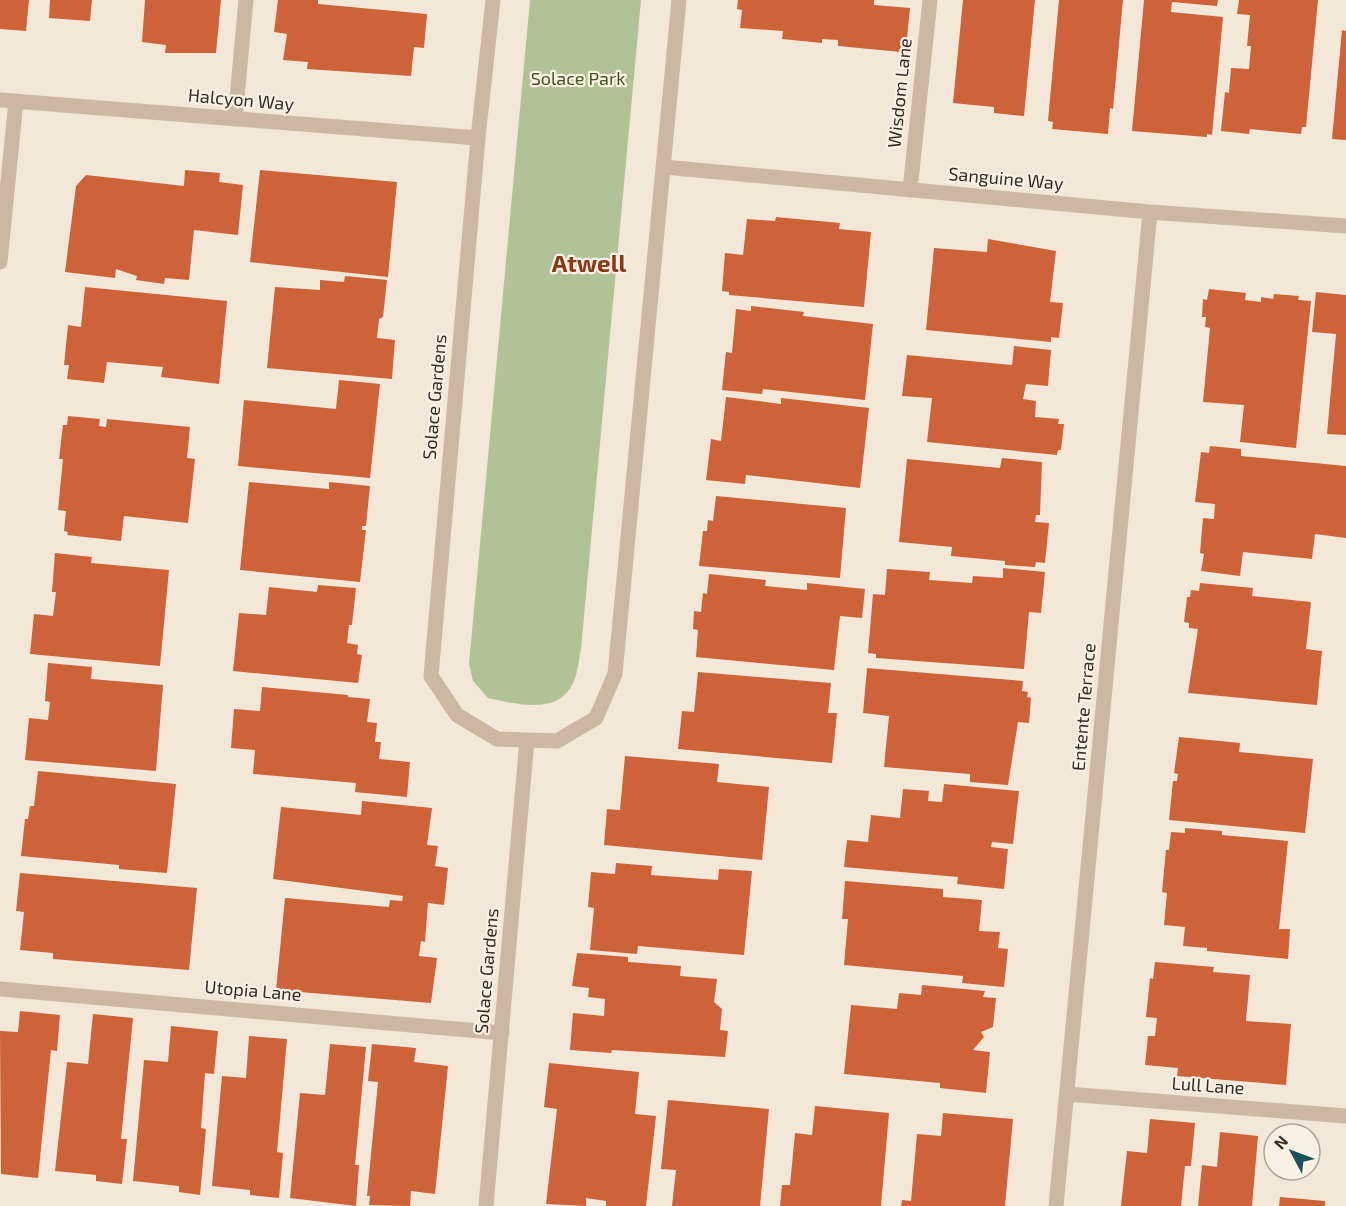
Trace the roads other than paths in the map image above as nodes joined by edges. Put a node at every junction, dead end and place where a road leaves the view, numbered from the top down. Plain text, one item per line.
1 (246, 0) edge
2 (493, 0) edge
3 (680, 0) edge
4 (930, 0) edge
5 (8, 100) edge
6 (235, 119) junction
7 (478, 138) junction
8 (664, 167) junction
9 (909, 190) junction
10 (1150, 212) junction
11 (1346, 226) edge
12 (0, 262) edge
13 (527, 740) junction
14 (0, 988) edge
15 (502, 1033) junction
16 (1067, 1094) junction
17 (1346, 1116) edge
18 (486, 1206) edge
19 (1056, 1206) edge

1 - 6 street
2 - 7 street, Solace Gardens
3 - 8 street, Solace Gardens
4 - 9 street, Wisdom Lane
5 - 6 street, Halcyon Way
5 - 12 street
6 - 7 street, Halcyon Way
7 - 13 street, Solace Gardens
8 - 9 street, Sanguine Way
8 - 13 street, Solace Gardens
9 - 10 street, Sanguine Way
10 - 11 street, Sanguine Way
10 - 16 street, Entente Terrace
13 - 15 street, Solace Gardens
14 - 15 street, Utopia Lane
15 - 18 street, Solace Gardens
16 - 17 street, Lull Lane
16 - 19 street, Entente Terrace

